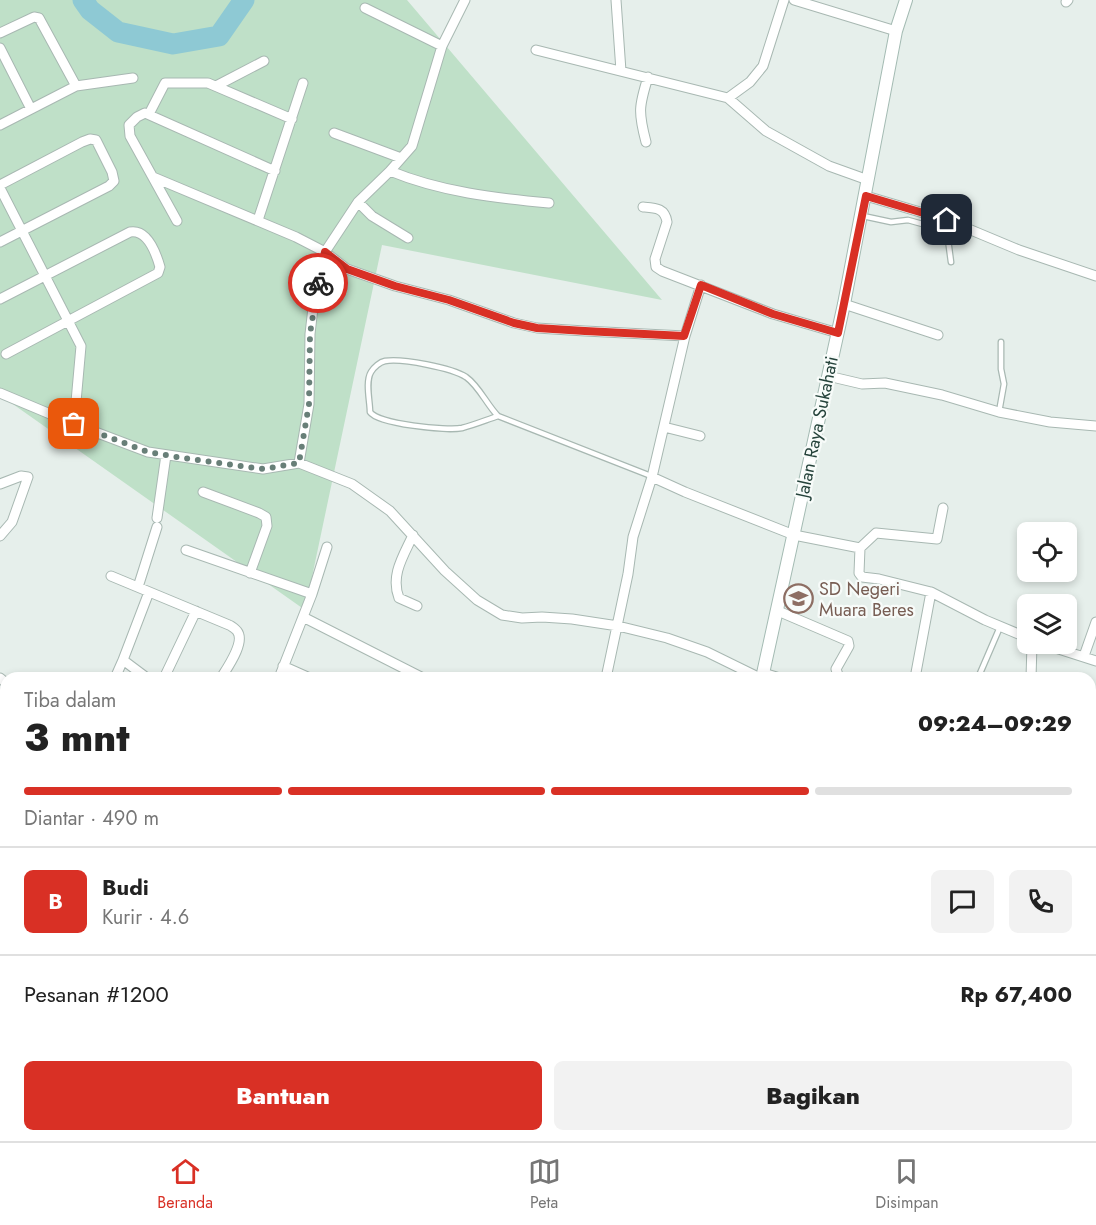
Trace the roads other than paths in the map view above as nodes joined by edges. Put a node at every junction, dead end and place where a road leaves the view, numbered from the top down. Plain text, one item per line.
1 (465, 0) edge
2 (616, 0) edge
3 (784, 0) edge
4 (794, 0) edge
5 (906, 0) edge
6 (365, 8) dead end
7 (896, 31) junction
8 (0, 33) edge
9 (442, 46) junction
10 (0, 48) edge
11 (536, 50) dead end
12 (264, 61) dead end
13 (621, 72) junction
14 (648, 77) junction
15 (133, 78) dead end
16 (303, 83) dead end
17 (216, 86) junction
18 (76, 87) junction
19 (728, 98) junction
20 (31, 109) junction
21 (149, 114) junction
22 (292, 120) junction
23 (0, 125) edge
24 (334, 133) dead end
25 (646, 142) dead end
26 (401, 158) junction
27 (275, 171) junction
28 (390, 171) junction
29 (153, 177) junction
30 (868, 180) junction
31 (0, 187) edge
32 (866, 196) junction
33 (358, 202) junction
34 (549, 202) dead end
35 (644, 207) dead end
36 (862, 216) junction
37 (258, 220) junction
38 (177, 221) dead end
39 (23, 231) junction
40 (408, 238) dead end
41 (0, 242) edge
42 (325, 252) junction
43 (951, 262) dead end
44 (46, 275) junction
45 (1096, 276) edge
46 (701, 285) junction
47 (0, 299) edge
48 (844, 304) junction
49 (69, 319) junction
50 (838, 333) junction
51 (938, 335) dead end
52 (684, 336) junction
53 (1001, 342) dead end
54 (6, 354) dead end
55 (828, 376) junction
56 (0, 393) edge
57 (999, 412) junction
58 (498, 416) junction
59 (74, 424) junction
60 (1096, 426) edge
61 (664, 427) junction
62 (700, 436) dead end
63 (166, 455) junction
64 (299, 463) junction
65 (652, 477) junction
66 (0, 484) edge
67 (203, 492) dead end
68 (943, 508) dead end
69 (413, 535) junction
70 (0, 536) edge
71 (794, 536) junction
72 (327, 547) dead end
73 (860, 548) junction
74 (186, 550) dead end
75 (250, 573) junction
76 (111, 576) dead end
77 (138, 587) junction
78 (149, 591) junction
79 (931, 592) junction
80 (312, 594) junction
81 (417, 606) dead end
82 (196, 611) junction
83 (778, 611) junction
84 (303, 617) junction
85 (1096, 622) edge
86 (618, 626) junction
87 (1000, 627) junction
88 (1017, 634) edge
89 (1032, 654) edge
90 (1077, 654) edge
91 (1084, 656) junction
92 (123, 660) junction
93 (1096, 661) edge
94 (283, 666) junction
95 (118, 672) edge
96 (139, 672) edge
97 (167, 672) edge
98 (225, 672) edge
99 (281, 672) edge
100 (296, 672) edge
101 (411, 672) edge
102 (607, 672) edge
103 (752, 672) edge
104 (763, 672) edge
105 (837, 672) edge
106 (916, 672) edge
107 (981, 672) edge
108 (1031, 672) edge

1 - 9 street
2 - 13 street
3 - 19 street
4 - 7 street
5 - 7 main road, Jalan Raya Sukahati
6 - 9 street
7 - 30 main road, Jalan Raya Sukahati
8 - 18 street
9 - 26 street
10 - 20 street
11 - 13 street
12 - 17 street
13 - 14 street
14 - 19 street
14 - 25 street
15 - 18 street
16 - 22 street
17 - 21 street
17 - 22 street
18 - 20 street
19 - 30 street
20 - 23 street
21 - 27 street
21 - 29 street
22 - 27 street
24 - 26 street
26 - 28 street
27 - 37 street
28 - 33 street
28 - 34 street
29 - 37 street
29 - 38 street
30 - 32 main road, Jalan Raya Sukahati
31 - 39 street
31 - 39 street
32 - 36 main road, Jalan Raya Sukahati
32 - 45 street
33 - 40 street
33 - 42 street
35 - 46 street
36 - 43 lane
36 - 48 main road, Jalan Raya Sukahati
37 - 42 street
39 - 41 street
39 - 44 street
42 - 52 street
42 - 64 street
44 - 47 street
44 - 49 street
44 - 49 street
46 - 50 street
46 - 52 street
48 - 50 main road, Jalan Raya Sukahati
48 - 51 street
49 - 54 street
49 - 59 street
50 - 55 main road, Jalan Raya Sukahati
52 - 61 street
53 - 57 lane
55 - 57 street
55 - 71 main road, Jalan Raya Sukahati
56 - 59 street
57 - 60 street
58 - 58 lane
58 - 65 lane
59 - 63 street
61 - 62 street
61 - 65 street
63 - 64 street
63 - 77 street
64 - 69 street
65 - 71 street
65 - 86 street
66 - 70 street
67 - 75 street
68 - 73 street
69 - 81 street
69 - 86 street
71 - 73 street
71 - 83 main road, Jalan Raya Sukahati
72 - 80 street
73 - 79 street
74 - 75 street
75 - 80 street
76 - 77 street
77 - 78 street
78 - 82 street
78 - 92 street
79 - 87 street
79 - 106 street
80 - 84 street
82 - 97 street
82 - 98 street
83 - 104 main road, Jalan Raya Sukahati
83 - 105 street
84 - 94 street
84 - 101 street
85 - 91 street
86 - 102 street
86 - 103 street
87 - 88 street
87 - 107 lane
89 - 108 street
90 - 91 street
91 - 93 street
92 - 95 street
92 - 96 street
94 - 99 street
94 - 100 street

